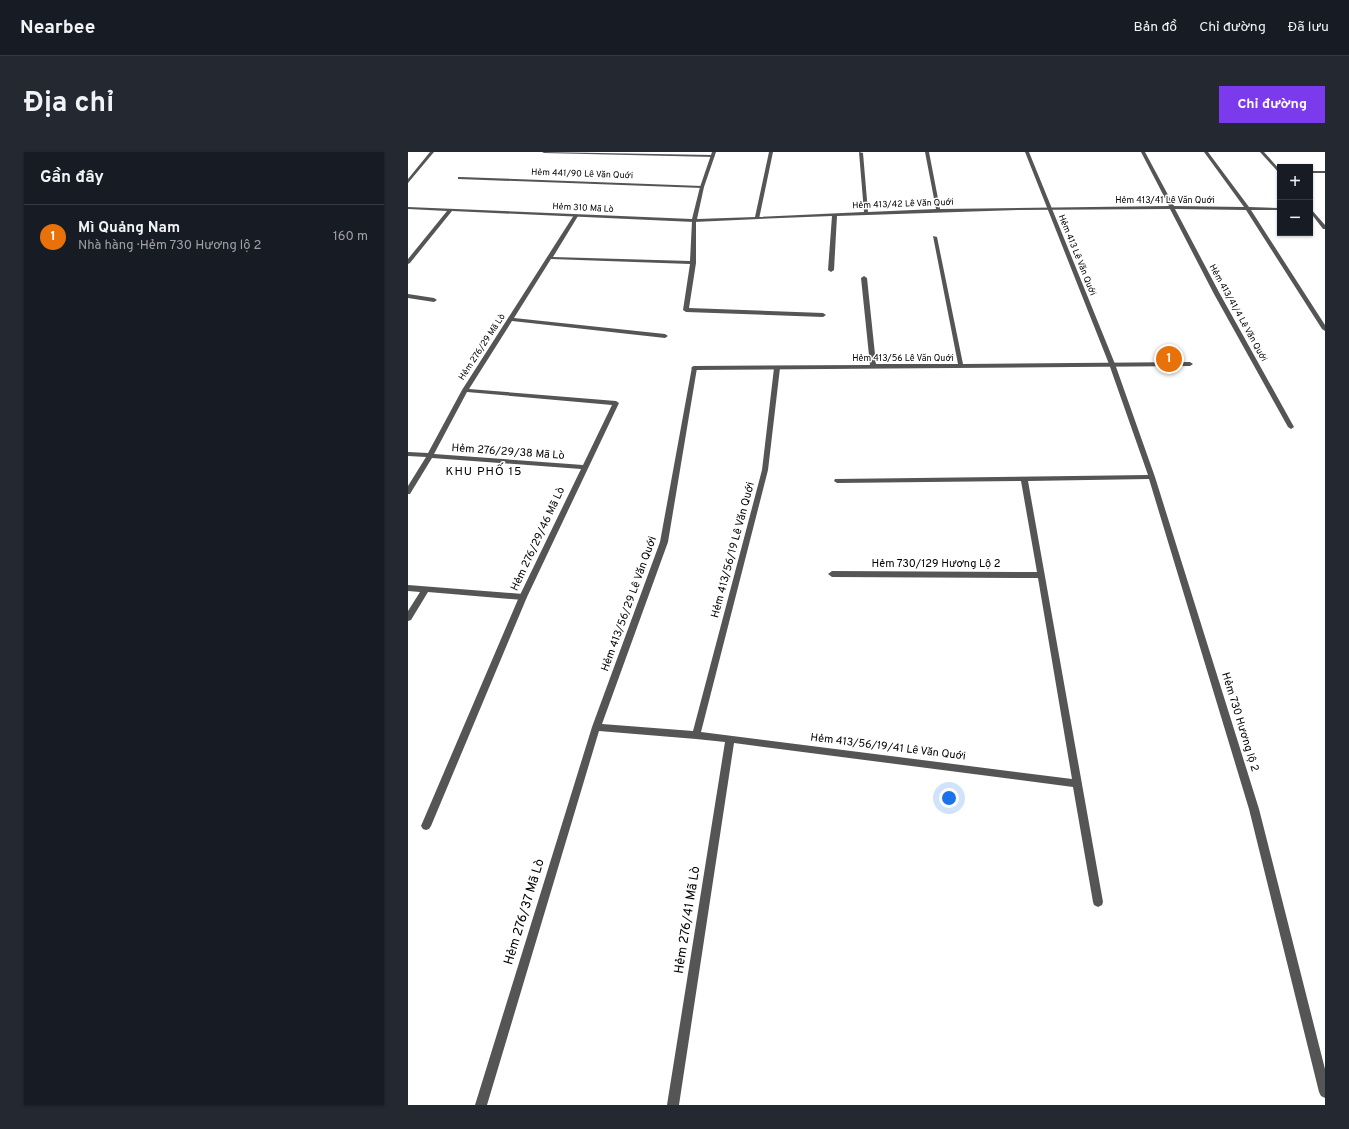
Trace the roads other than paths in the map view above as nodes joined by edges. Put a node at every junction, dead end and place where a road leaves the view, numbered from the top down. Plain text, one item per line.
1 (432, 152) edge
2 (544, 152) edge
3 (771, 152) edge
4 (927, 152) edge
5 (1027, 152) edge
6 (1143, 152) edge
7 (1206, 152) edge
8 (1262, 152) edge
9 (861, 153) edge
10 (714, 154) edge
11 (1277, 169) edge
12 (1313, 172) edge
13 (1325, 172) edge
14 (460, 178) dead end
15 (408, 182) edge
16 (702, 187) junction
17 (1170, 207) junction
18 (408, 208) edge
19 (1049, 208) junction
20 (1247, 208) junction
21 (1277, 209) edge
22 (451, 210) junction
23 (938, 210) junction
24 (866, 212) junction
25 (1313, 213) edge
26 (835, 214) junction
27 (576, 216) junction
28 (1313, 217) edge
29 (757, 218) junction
30 (1318, 219) junction
31 (1325, 219) edge
32 (694, 221) junction
33 (1325, 228) edge
34 (935, 237) dead end
35 (551, 258) junction
36 (408, 262) edge
37 (693, 263) junction
38 (831, 270) dead end
39 (864, 278) dead end
40 (408, 296) edge
41 (434, 300) dead end
42 (823, 315) dead end
43 (512, 319) junction
44 (1325, 329) edge
45 (665, 336) dead end
46 (1112, 364) junction
47 (1190, 364) dead end
48 (961, 366) junction
49 (873, 367) junction
50 (694, 368) joint
51 (777, 368) junction
52 (465, 390) junction
53 (1291, 427) dead end
54 (408, 454) edge
55 (430, 456) junction
56 (584, 468) junction
57 (1152, 477) junction
58 (1024, 478) junction
59 (837, 481) dead end
60 (408, 492) edge
61 (832, 574) dead end
62 (1040, 575) junction
63 (408, 588) edge
64 (425, 590) junction
65 (523, 597) junction
66 (408, 618) edge
67 (596, 727) junction
68 (696, 735) junction
69 (730, 740) junction
70 (1076, 783) junction
71 (426, 826) dead end
72 (1098, 902) dead end
73 (1325, 1092) edge
74 (481, 1105) edge
75 (673, 1105) edge

1 - 15 street
2 - 10 street
3 - 29 street
4 - 23 street
5 - 19 street, Hẻm 413 Lê Văn Quới
6 - 17 street, Hẻm 413/41/4 Lê Văn Quới
7 - 20 street
8 - 11 street
9 - 24 street
10 - 16 street
12 - 13 street
14 - 16 street, Hẻm 441/90 Lê Văn Quới
16 - 32 street
17 - 19 street, Hẻm 413/41 Lê Văn Quới
17 - 20 street, Hẻm 413/41 Lê Văn Quới
17 - 53 street, Hẻm 413/41/4 Lê Văn Quới
18 - 22 street, Hẻm 310 Mã Lò
19 - 23 street, Hẻm 413/42 Lê Văn Quới
19 - 46 street, Hẻm 413 Lê Văn Quới
20 - 21 street, Hẻm 413/41 Lê Văn Quới
20 - 44 street
22 - 27 street, Hẻm 310 Mã Lò
22 - 36 street
23 - 24 street, Hẻm 413/42 Lê Văn Quới
24 - 26 street, Hẻm 413/42 Lê Văn Quới
25 - 30 street
26 - 29 street, Hẻm 413/42 Lê Văn Quới
26 - 38 street
27 - 32 street, Hẻm 310 Mã Lò
27 - 35 street, Hẻm 276/29 Mã Lò
28 - 30 street
29 - 32 street, Hẻm 310 Mã Lò
30 - 31 street
30 - 33 street
32 - 37 street
34 - 48 street
35 - 37 street
35 - 43 street, Hẻm 276/29 Mã Lò
37 - 42 street
39 - 49 street
40 - 41 street
43 - 45 street
43 - 52 street, Hẻm 276/29 Mã Lò
46 - 47 street, Hẻm 413/56 Lê Văn Quới
46 - 48 street, Hẻm 413/56 Lê Văn Quới
46 - 57 street, Hẻm 730 Hương lộ 2
48 - 49 street, Hẻm 413/56 Lê Văn Quới
49 - 51 street, Hẻm 413/56 Lê Văn Quới
50 - 51 street, Hẻm 413/56 Lê Văn Quới
50 - 67 street, Hẻm 413/56/29 Lê Văn Quới
51 - 68 street, Hẻm 413/56/19 Lê Văn Quới
52 - 55 street, Hẻm 276/29 Mã Lò
52 - 56 street, Hẻm 276/29/46 Mã Lò
54 - 55 street, Hẻm 276/29/38 Mã Lò
55 - 56 street, Hẻm 276/29/38 Mã Lò
55 - 60 street, Hẻm 276/29 Mã Lò
56 - 65 street, Hẻm 276/29/46 Mã Lò
57 - 58 street
57 - 73 street, Hẻm 730 Hương lộ 2
58 - 59 street
58 - 62 street
61 - 62 street, Hẻm 730/129 Hương Lộ 2
62 - 70 street
63 - 64 street
64 - 65 street
64 - 66 street
65 - 71 street, Hẻm 276/29/46 Mã Lò
67 - 68 street, Hẻm 413/56/19/41 Lê Văn Quới
67 - 74 street, Hẻm 276/37 Mã Lò
68 - 69 street, Hẻm 413/56/19/41 Lê Văn Quới
69 - 70 street, Hẻm 413/56/19/41 Lê Văn Quới
69 - 75 street, Hẻm 276/41 Mã Lò
70 - 72 street

